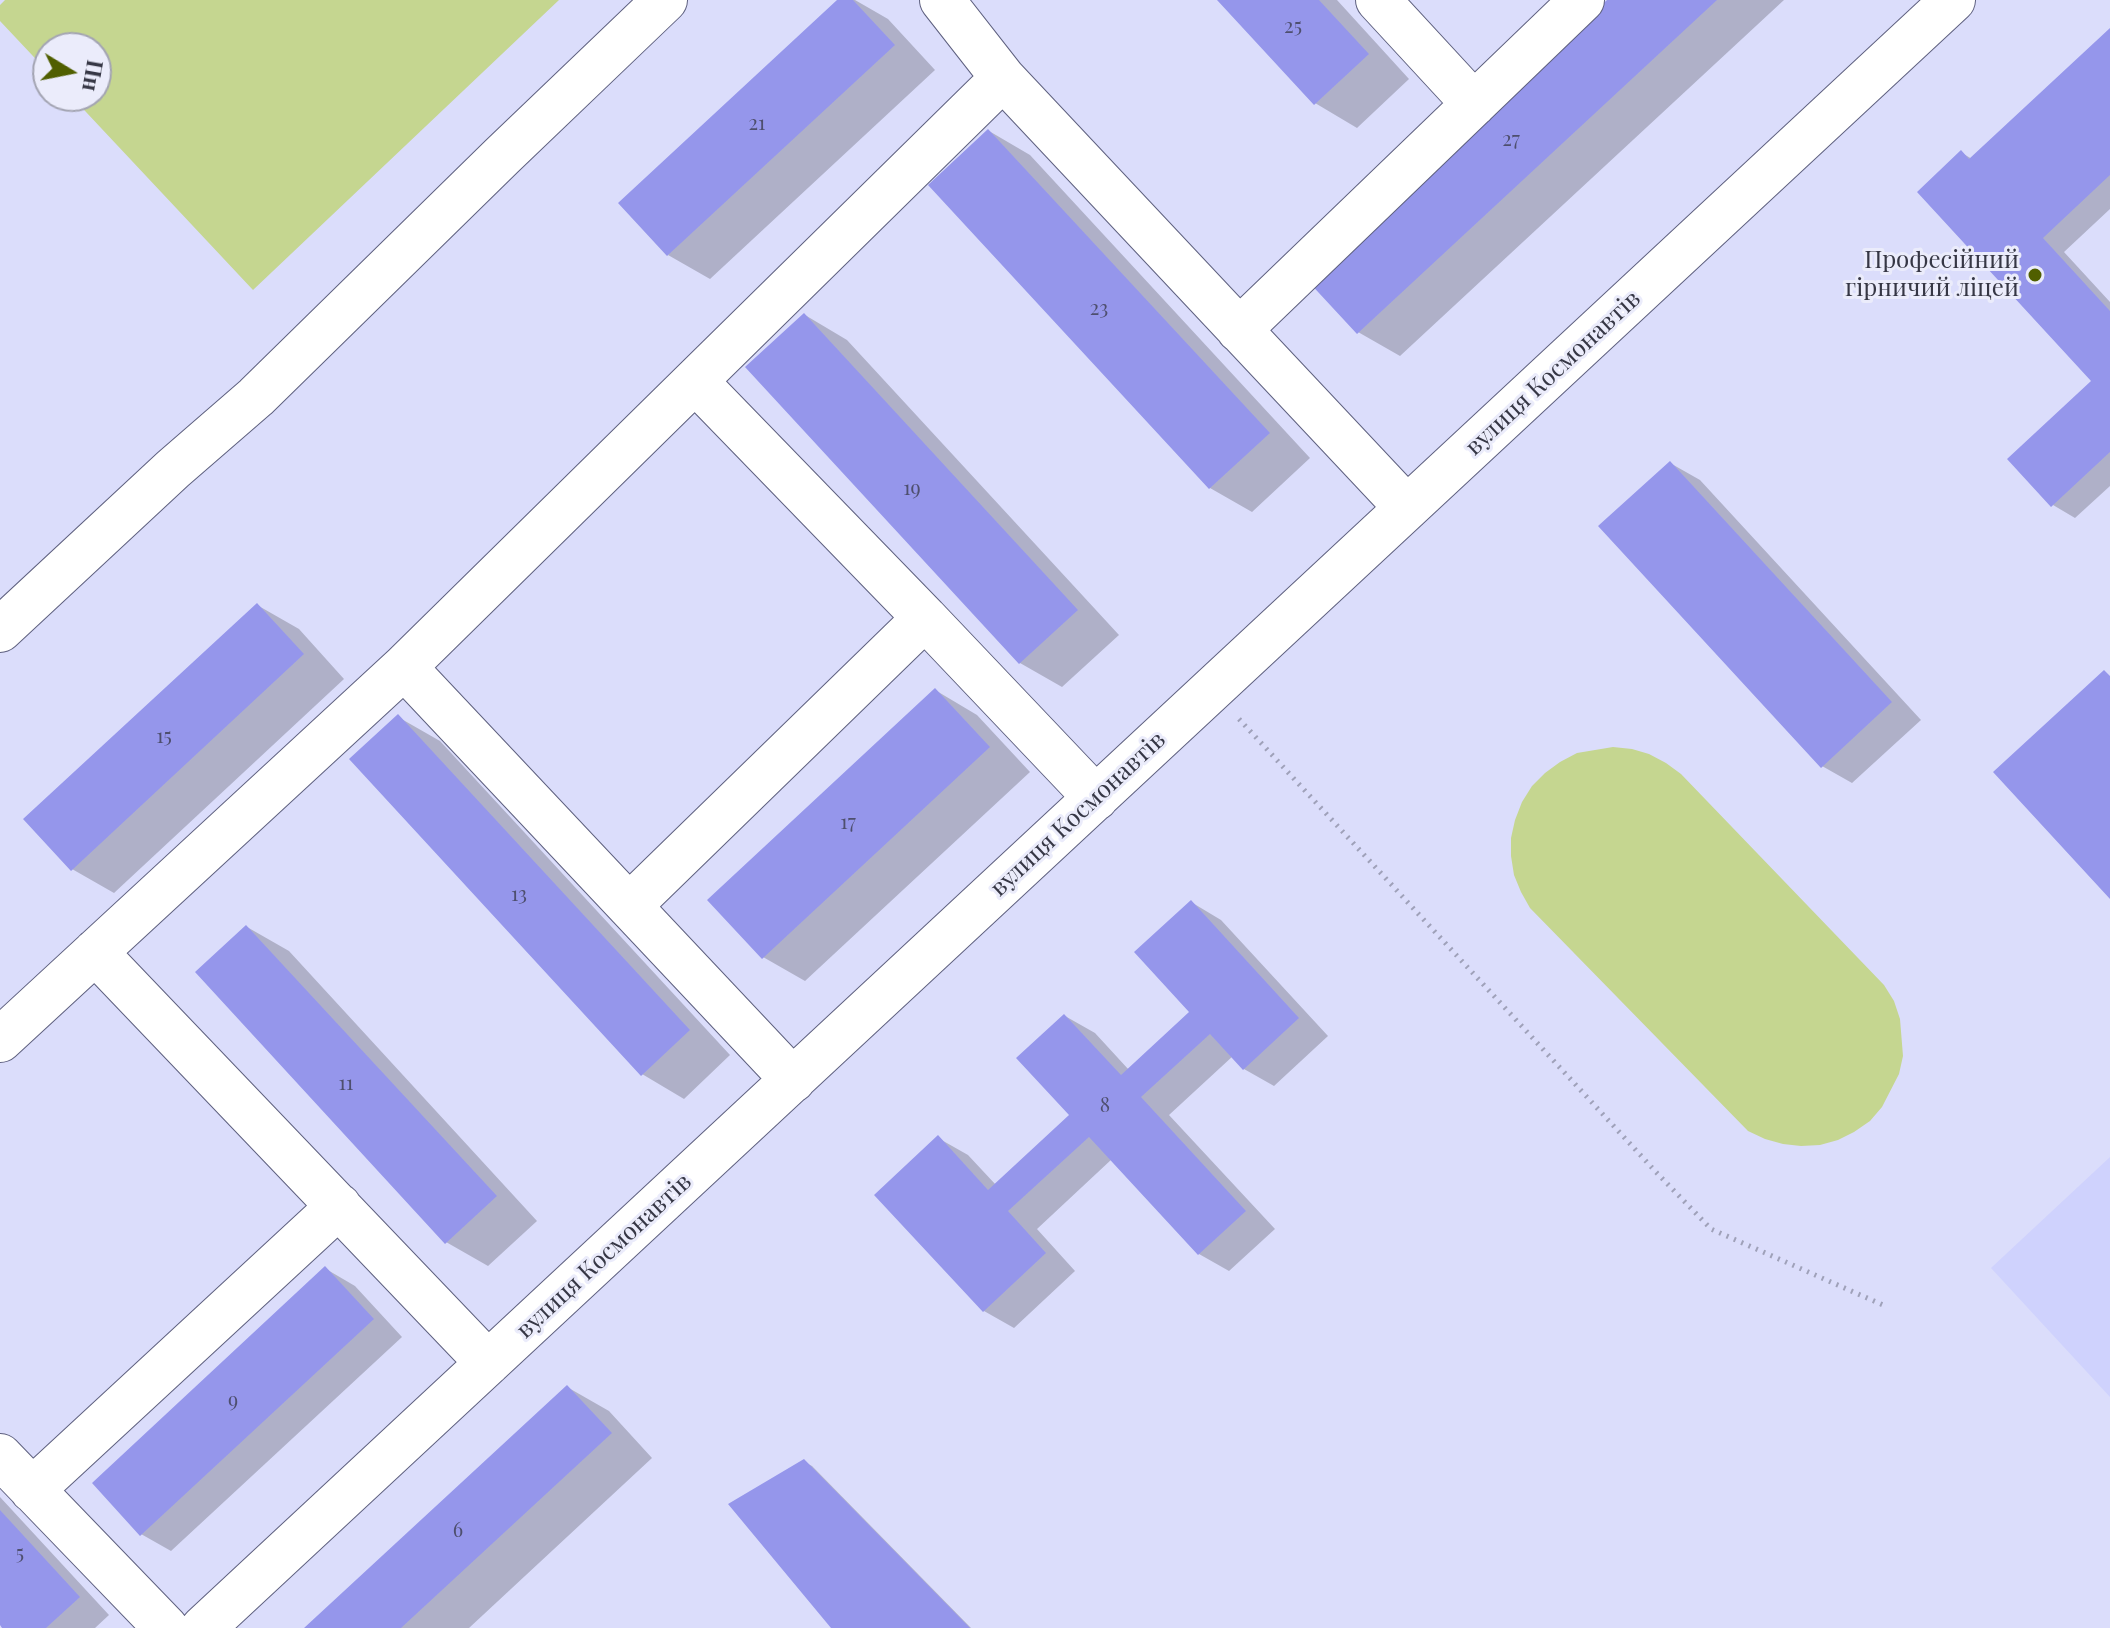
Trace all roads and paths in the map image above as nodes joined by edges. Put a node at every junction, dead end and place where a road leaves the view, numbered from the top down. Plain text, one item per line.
1 (665, 0) edge
2 (942, 0) edge
3 (1378, 0) edge
4 (1582, 0) edge
5 (1953, 0) edge
6 (1003, 78) junction
7 (1474, 104) junction
8 (1239, 330) junction
9 (695, 381) junction
10 (1407, 508) junction
11 (925, 618) junction
12 (0, 630) edge
13 (404, 667) junction
14 (1212, 690) junction
15 (1096, 798) junction
16 (629, 906) junction
17 (95, 952) junction
18 (0, 1040) edge
19 (793, 1080) junction
20 (339, 1206) junction
21 (1883, 1305) dead end
22 (488, 1363) junction
23 (0, 1456) edge
24 (32, 1490) junction
25 (166, 1628) edge
26 (203, 1628) edge

1 - 12 street
2 - 6 street
3 - 7 street
4 - 7 street
5 - 10 street, вулиця Космонавтів
6 - 8 street
6 - 9 street
7 - 8 street
8 - 10 street
9 - 11 street
9 - 13 street
10 - 14 street, вулиця Космонавтів
11 - 15 street
11 - 16 street
13 - 16 street
13 - 17 street
14 - 15 street, вулиця Космонавтів
14 - 21 path
15 - 19 street, вулиця Космонавтів
16 - 19 street
17 - 18 street
17 - 20 street
19 - 22 street, вулиця Космонавтів
20 - 22 street
20 - 24 street
22 - 26 street, вулиця Космонавтів
23 - 24 street
24 - 25 street

